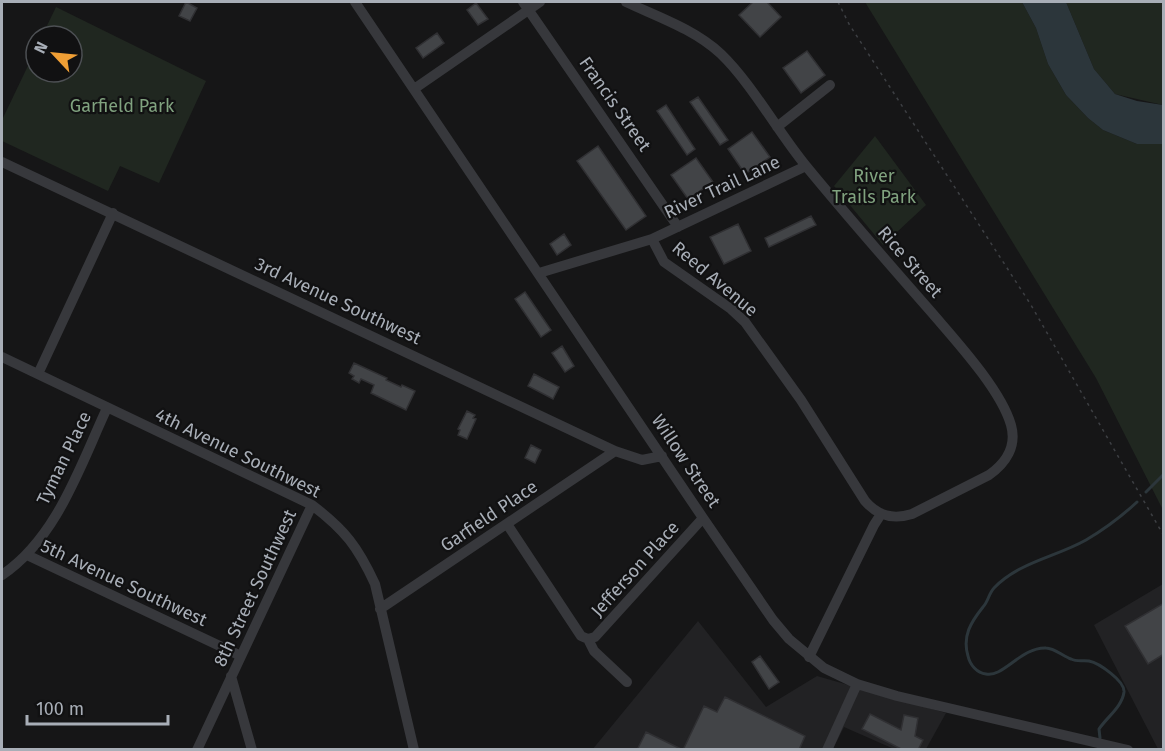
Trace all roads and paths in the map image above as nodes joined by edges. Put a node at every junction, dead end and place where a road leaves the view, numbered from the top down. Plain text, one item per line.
1 (355, 2) edge
2 (540, 2) edge
3 (626, 2) edge
4 (838, 2) edge
5 (526, 5) edge
6 (830, 85) dead end
7 (414, 89) junction
8 (777, 127) junction
9 (2, 162) edge
10 (806, 166) junction
11 (113, 213) junction
12 (678, 227) junction
13 (652, 238) junction
14 (539, 273) junction
15 (2, 357) edge
16 (38, 374) junction
17 (107, 408) junction
18 (615, 451) junction
19 (662, 456) junction
20 (312, 505) junction
21 (881, 514) junction
22 (703, 518) junction
23 (507, 524) junction
24 (1164, 536) edge
25 (27, 555) junction
26 (2, 575) edge
27 (380, 609) junction
28 (588, 639) junction
29 (241, 656) junction
30 (809, 657) junction
31 (231, 675) junction
32 (627, 682) dead end
33 (857, 684) junction
34 (197, 750) edge
35 (252, 750) edge
36 (414, 750) edge
37 (827, 750) edge
38 (1128, 750) edge

1 - 7 street, Willow Street
2 - 5 street
3 - 8 street, Rice Street
4 - 24 path
5 - 7 street
5 - 12 street, Francis Street
6 - 8 street
7 - 14 street, Willow Street
8 - 10 street, Rice Street
9 - 11 street, 3rd Avenue Southwest
10 - 12 street, River Trail Lane
10 - 21 street, Rice Street
11 - 16 street
11 - 18 street, 3rd Avenue Southwest
12 - 13 street, River Trail Lane
13 - 14 street, Reed Avenue
13 - 21 street, Reed Avenue
14 - 19 street, Willow Street
15 - 16 street, 4th Avenue Southwest
16 - 17 street, 4th Avenue Southwest
17 - 20 street, 4th Avenue Southwest
17 - 25 street, Tyman Place
18 - 19 street, 3rd Avenue Southwest
18 - 23 street, Garfield Place
19 - 22 street, Willow Street
20 - 27 street, 4th Avenue Southwest
20 - 29 street, 8th Street Southwest
21 - 30 street
22 - 28 street, Jefferson Place
22 - 30 street, Willow Street
23 - 27 street, Garfield Place
23 - 28 street
25 - 26 street, Tyman Place
25 - 29 street, 5th Avenue Southwest
27 - 36 street, 4th Avenue Southwest
28 - 32 street
29 - 31 street, 8th Street Southwest
30 - 33 street, Willow Street
31 - 34 street, 8th Street Southwest
31 - 35 street
33 - 37 street
33 - 38 street, Willow Street

